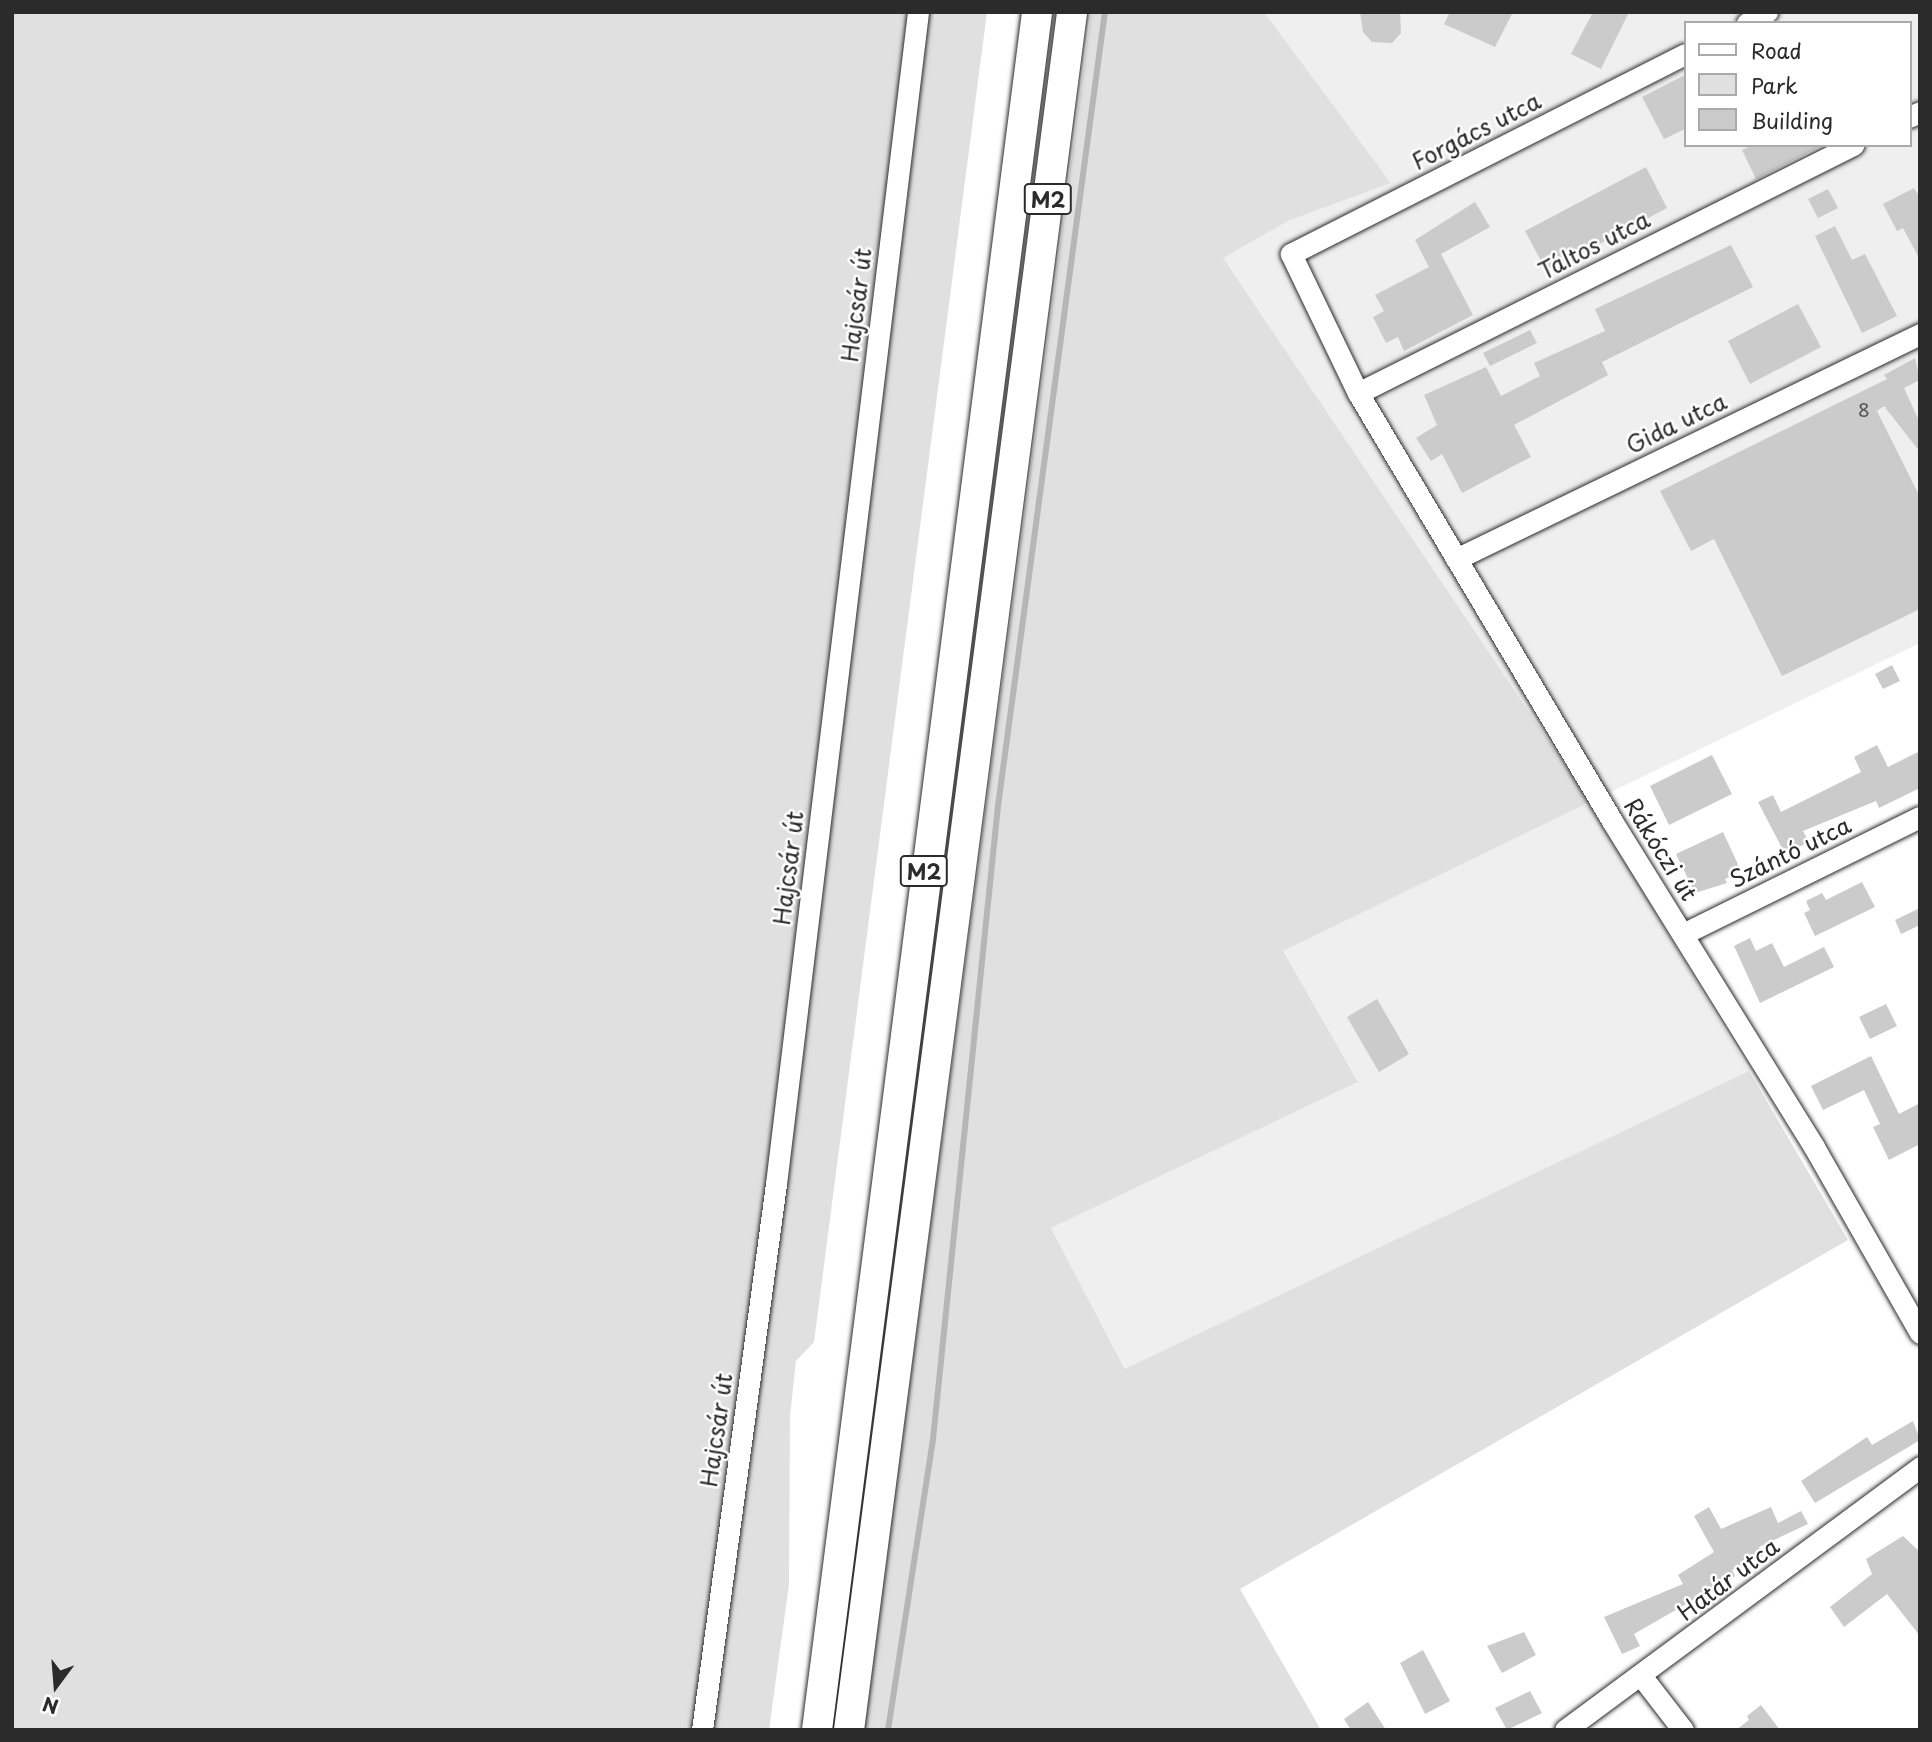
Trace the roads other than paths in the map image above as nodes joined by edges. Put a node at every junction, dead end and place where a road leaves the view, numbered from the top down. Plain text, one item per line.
1 (918, 12) edge
2 (1038, 12) edge
3 (1072, 12) edge
4 (1767, 12) edge
5 (1751, 21) edge
6 (1684, 55) edge
7 (1849, 147) edge
8 (1291, 254) joint
9 (1920, 334) edge
10 (1358, 393) junction
11 (1456, 559) junction
12 (1920, 817) edge
13 (1683, 934) junction
14 (1920, 1333) edge
15 (1916, 1478) edge
16 (1642, 1677) junction
17 (702, 1730) edge
18 (817, 1730) edge
19 (849, 1730) edge
20 (1565, 1730) edge
21 (1683, 1730) edge

1 - 17 street, Hajcsár út
2 - 18 highway, M2
3 - 19 highway, M2
4 - 5 street
6 - 8 street, Forgács utca
7 - 10 street, Táltos utca
8 - 10 street, Rákóczi út
9 - 11 street, Gida utca
10 - 11 street, Rákóczi út
11 - 13 street, Rákóczi út
12 - 13 street, Szántó utca
13 - 14 street, Rákóczi út
15 - 16 street, Határ utca
16 - 20 street, Határ utca
16 - 21 street

